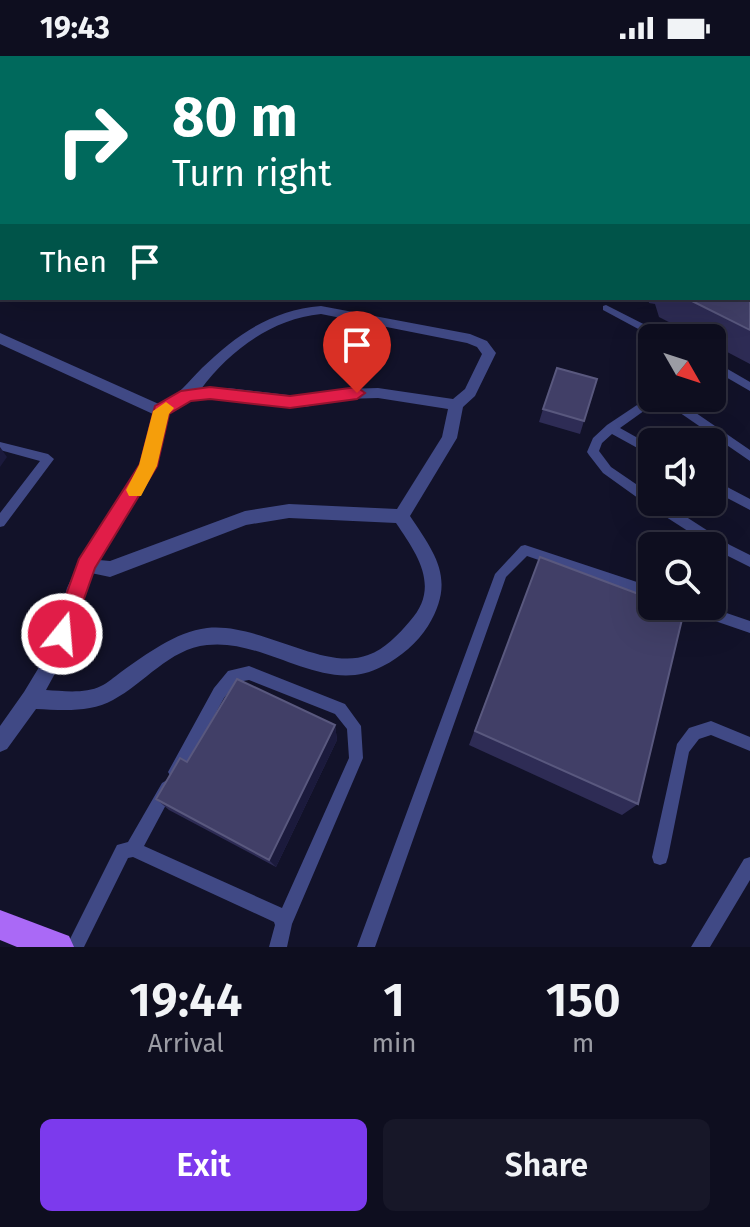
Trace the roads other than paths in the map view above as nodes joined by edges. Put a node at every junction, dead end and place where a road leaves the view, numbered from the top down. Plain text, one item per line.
1 (606, 308) dead end
2 (638, 325) edge
3 (0, 338) edge
4 (726, 372) edge
5 (750, 387) edge
6 (187, 395) junction
7 (456, 405) junction
8 (161, 411) junction
9 (611, 428) junction
10 (638, 443) edge
11 (0, 446) edge
12 (750, 456) edge
13 (638, 492) edge
14 (726, 492) edge
15 (750, 505) edge
16 (401, 516) junction
17 (674, 516) edge
18 (0, 522) edge
19 (750, 561) edge
20 (86, 565) junction
21 (638, 588) edge
22 (726, 619) edge
23 (750, 627) edge
24 (31, 699) junction
25 (0, 742) edge
26 (750, 744) edge
27 (133, 849) junction
28 (660, 857) dead end
29 (750, 865) edge
30 (284, 924) junction
31 (0, 925) edge
32 (58, 947) edge
33 (75, 947) edge
34 (278, 947) edge
35 (366, 947) edge
36 (700, 947) edge

1 - 2 lane
3 - 8 street
4 - 5 lane
6 - 7 street
6 - 7 street
6 - 8 street
7 - 16 street
8 - 20 street
9 - 10 lane
9 - 12 lane
9 - 13 lane
11 - 18 lane
14 - 15 lane
16 - 20 street
16 - 24 street
17 - 19 lane
20 - 24 street
21 - 35 lane
22 - 23 lane
24 - 25 street
26 - 28 lane
27 - 30 lane
27 - 30 lane
27 - 33 lane
29 - 36 lane
30 - 34 lane
31 - 32 main road

